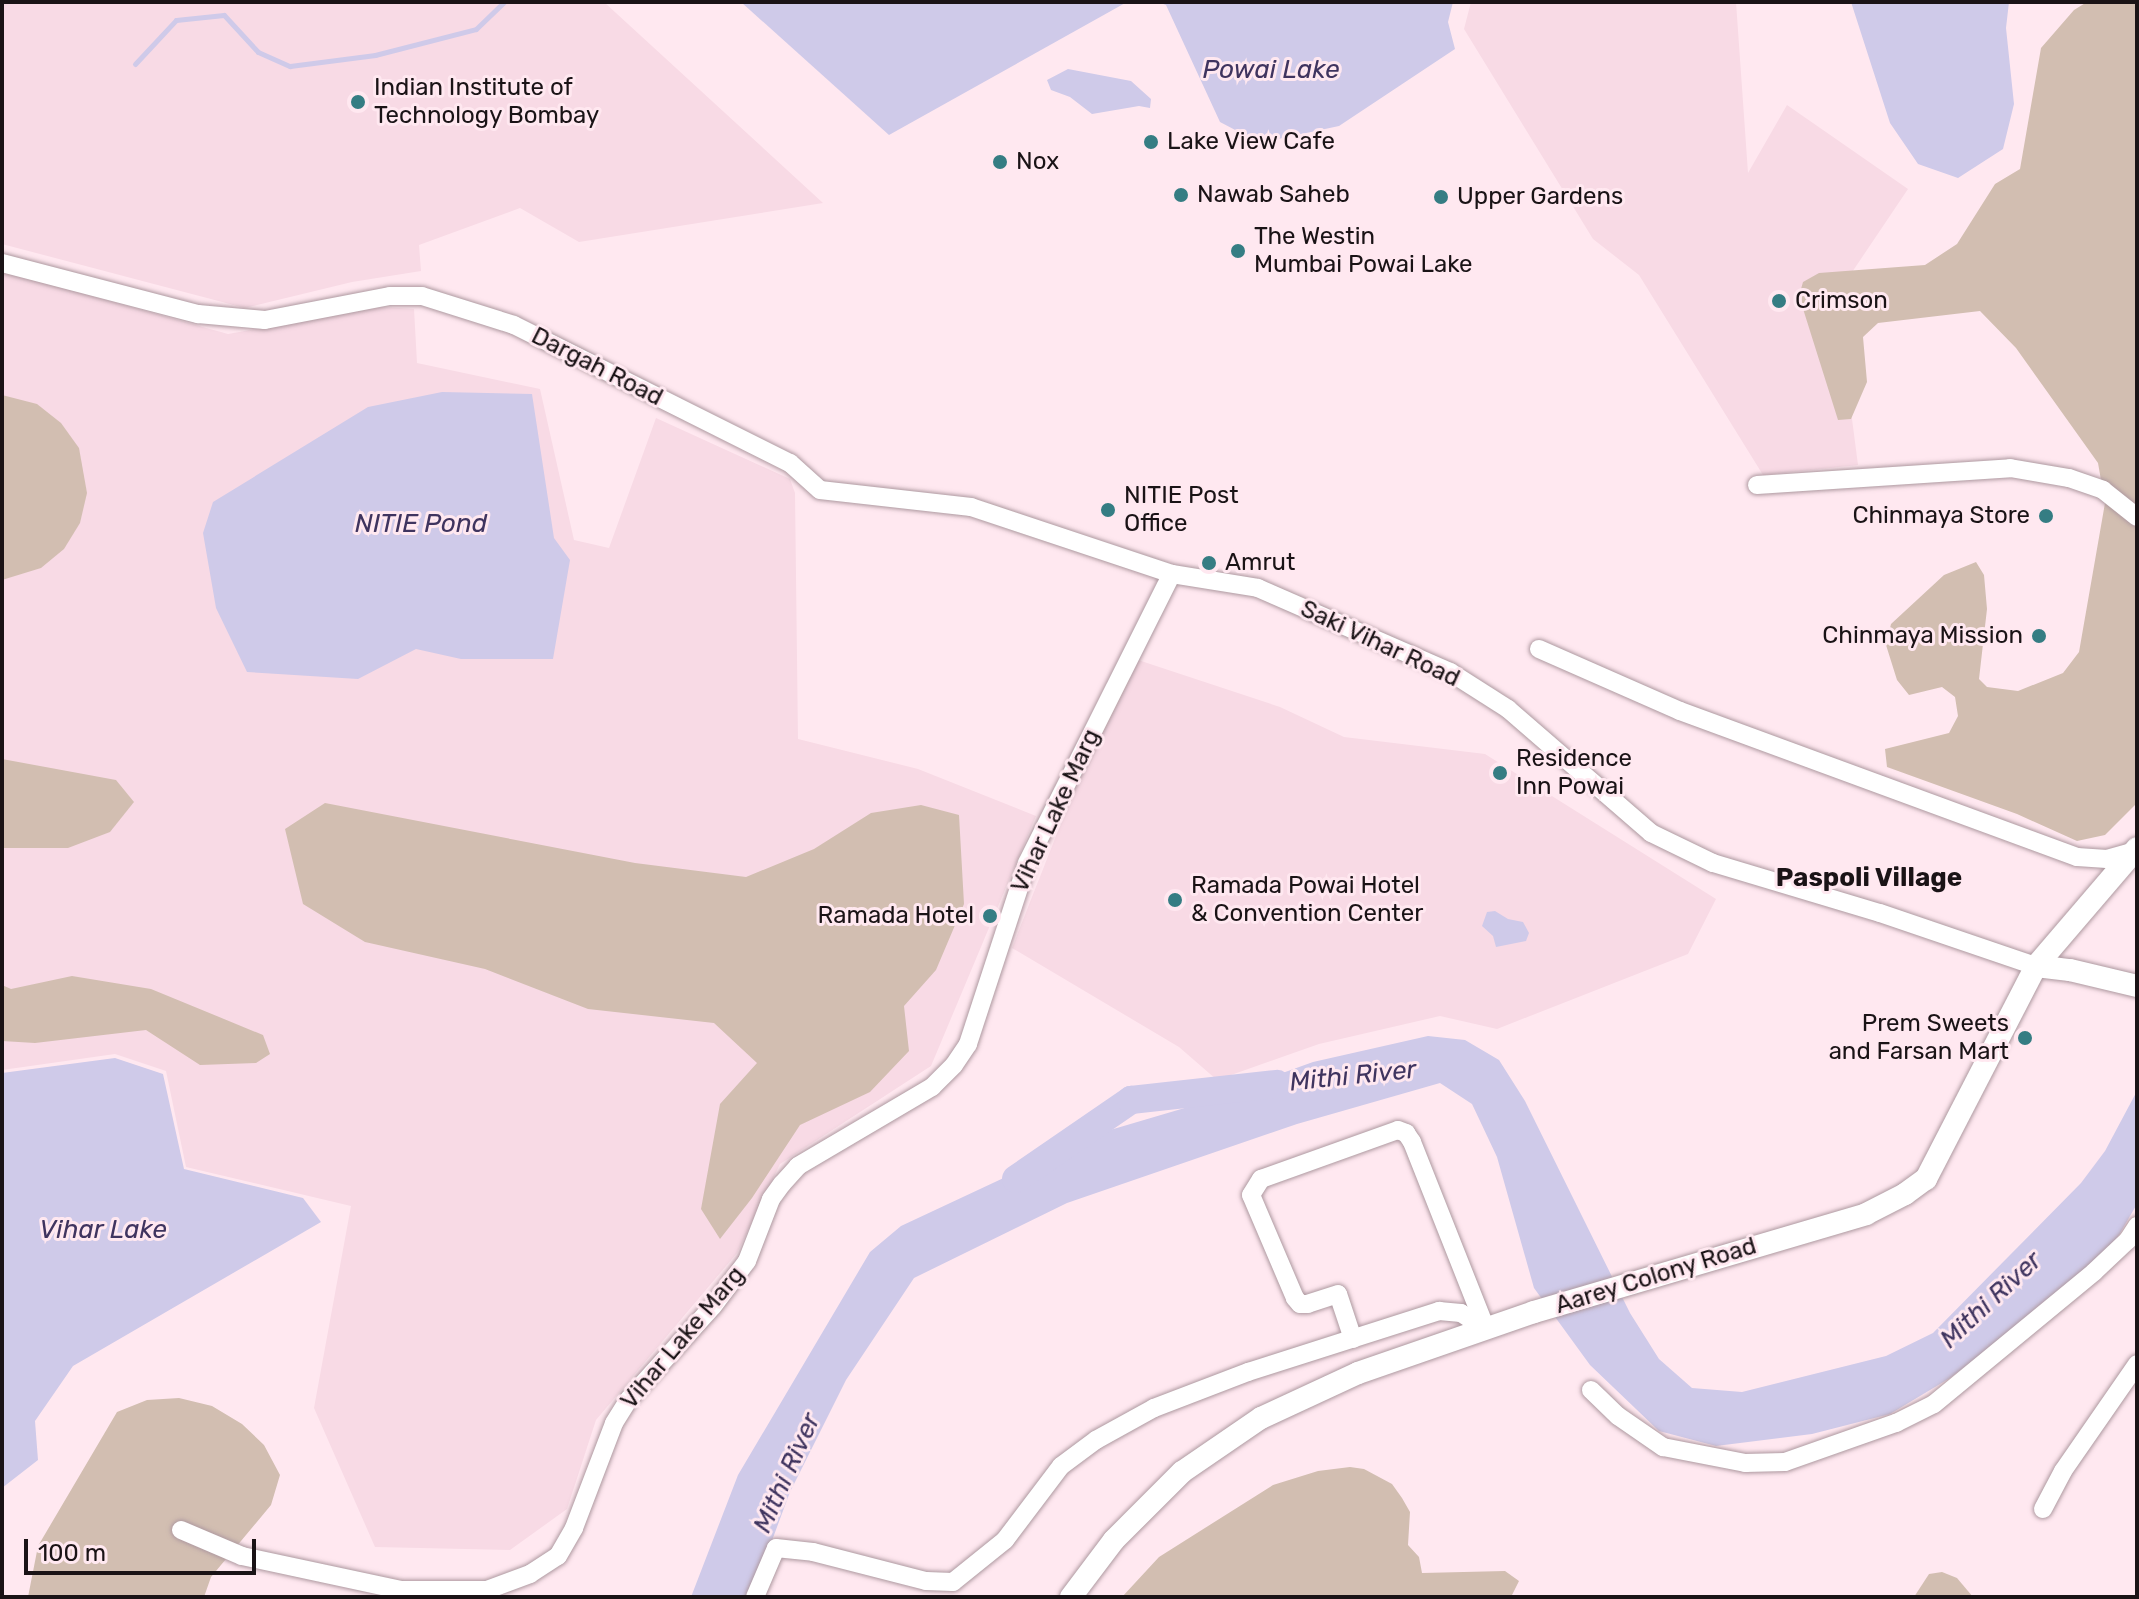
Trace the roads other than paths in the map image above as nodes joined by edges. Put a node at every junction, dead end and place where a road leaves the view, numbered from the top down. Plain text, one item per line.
1 (2, 263) edge
2 (1757, 485) dead end
3 (2137, 517) edge
4 (1172, 574) junction
5 (1539, 649) dead end
6 (2135, 850) edge
7 (2036, 966) junction
8 (2135, 988) edge
9 (2137, 1226) edge
10 (1486, 1329) junction
11 (1353, 1339) junction
12 (2137, 1364) edge
13 (1591, 1390) dead end
14 (2043, 1509) dead end
15 (181, 1530) dead end
16 (755, 1597) edge
17 (1071, 1597) edge

1 - 4 street, Dargah Road
2 - 3 street
4 - 7 street, Saki Vihar Road
4 - 15 street, Vihar Lake Marg
5 - 6 street
6 - 7 main road, Aarey Colony Road
7 - 8 main road, Saki Vihar Road
7 - 10 main road, Aarey Colony Road
9 - 13 street
10 - 11 street
10 - 11 street
10 - 17 main road, Aarey Colony Road
11 - 16 street
12 - 14 street

